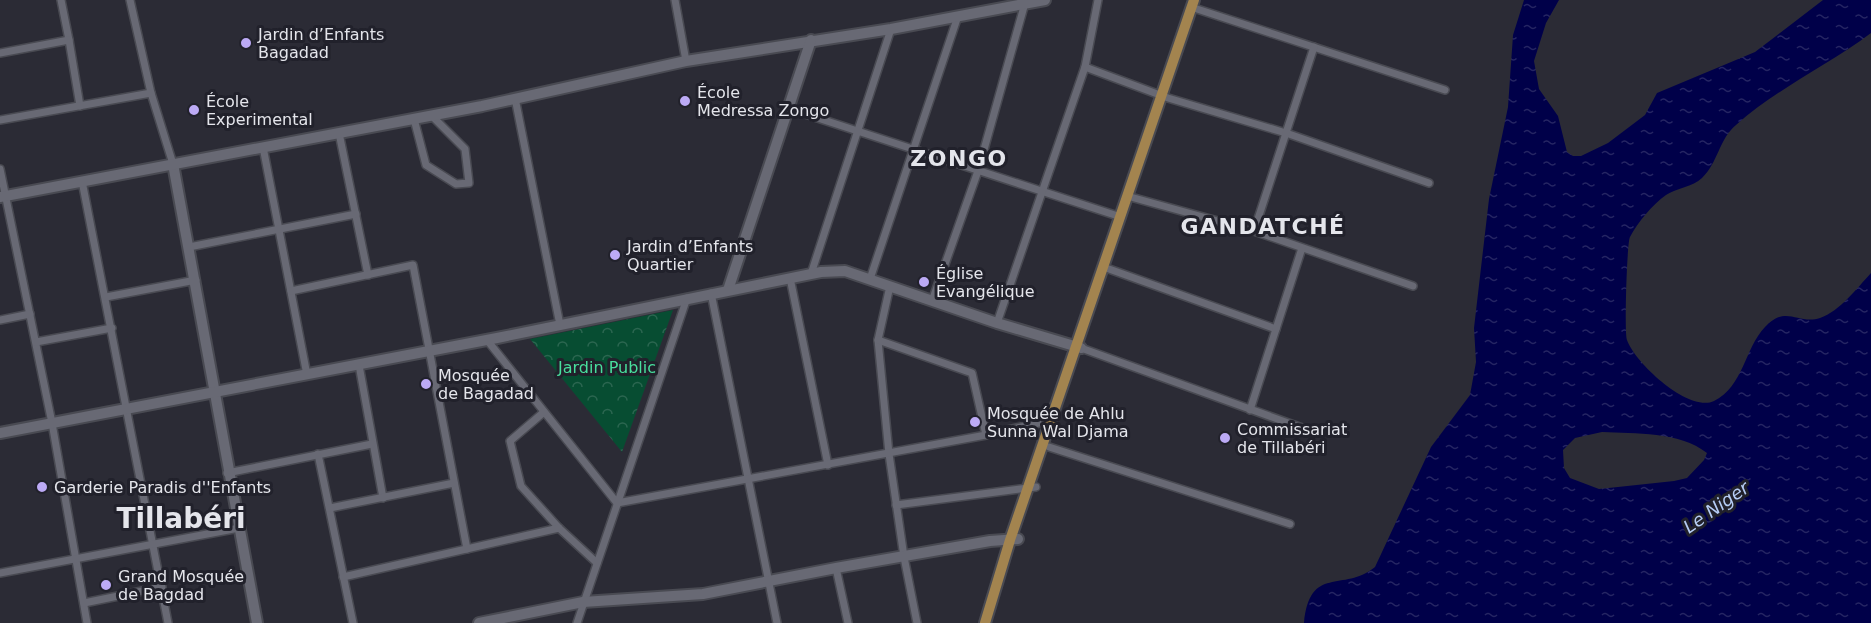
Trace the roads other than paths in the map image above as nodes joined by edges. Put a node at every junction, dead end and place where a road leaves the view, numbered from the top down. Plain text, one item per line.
1 (61, 0) edge
2 (130, 0) edge
3 (675, 0) edge
4 (1045, 0) edge
5 (1098, 0) edge
6 (1025, 3) junction
7 (1197, 3) edge
8 (958, 16) junction
9 (891, 29) junction
10 (69, 40) junction
11 (811, 40) junction
12 (1314, 47) junction
13 (0, 53) edge
14 (686, 61) junction
15 (1085, 67) junction
16 (1445, 90) dead end
17 (151, 93) junction
18 (1166, 98) junction
19 (515, 99) junction
20 (80, 106) junction
21 (787, 108) junction
22 (431, 116) junction
23 (414, 119) junction
24 (0, 120) edge
25 (857, 131) junction
26 (339, 133) junction
27 (1286, 133) junction
28 (262, 147) junction
29 (913, 149) junction
30 (173, 164) junction
31 (0, 169) edge
32 (978, 171) junction
33 (82, 181) junction
34 (1429, 183) dead end
35 (1042, 191) junction
36 (3, 196) edge
37 (1130, 197) junction
38 (356, 214) junction
39 (1121, 217) junction
40 (279, 229) junction
41 (1254, 231) junction
42 (189, 247) junction
43 (1302, 248) junction
44 (1109, 269) junction
45 (812, 274) junction
46 (368, 275) junction
47 (790, 278) junction
48 (870, 279) junction
49 (196, 280) junction
50 (890, 286) junction
51 (1413, 286) dead end
52 (728, 290) junction
53 (291, 291) junction
54 (711, 293) junction
55 (106, 297) junction
56 (687, 298) junction
57 (932, 301) junction
58 (30, 314) junction
59 (0, 320) edge
60 (997, 323) junction
61 (560, 325) junction
62 (112, 328) junction
63 (1276, 329) junction
64 (487, 340) junction
65 (878, 340) junction
66 (36, 342) junction
67 (1079, 347) junction
68 (429, 351) junction
69 (358, 365) junction
70 (307, 375) junction
71 (215, 393) junction
72 (128, 409) junction
73 (1250, 410) junction
74 (544, 412) junction
75 (1052, 420) junction
76 (52, 423) junction
77 (1316, 433) dead end
78 (0, 434) edge
79 (986, 435) junction
80 (372, 444) junction
81 (1049, 447) junction
82 (318, 454) junction
83 (889, 454) junction
84 (828, 465) junction
85 (228, 473) junction
86 (748, 480) junction
87 (454, 483) junction
88 (1033, 487) junction
89 (383, 498) junction
90 (617, 503) junction
91 (896, 505) junction
92 (330, 508) junction
93 (1290, 524) dead end
94 (238, 528) junction
95 (559, 528) junction
96 (1014, 539) junction
97 (153, 543) junction
98 (467, 549) junction
99 (904, 557) junction
100 (77, 558) junction
101 (597, 562) junction
102 (836, 568) junction
103 (0, 573) edge
104 (344, 577) junction
105 (769, 582) junction
106 (162, 587) junction
107 (583, 602) junction
108 (84, 603) junction
109 (87, 623) edge
110 (168, 623) edge
111 (257, 623) edge
112 (353, 623) edge
113 (479, 623) edge
114 (577, 623) edge
115 (777, 623) edge
116 (848, 623) edge
117 (917, 623) edge
118 (985, 623) edge
119 (991, 623) edge

1 - 10 street
2 - 17 street
3 - 14 street
4 - 6 street
5 - 15 street
6 - 8 street
6 - 32 street
7 - 12 street
7 - 18 main road
8 - 9 street
8 - 29 street
9 - 11 street
9 - 25 street
10 - 13 street
10 - 20 street
11 - 14 street
11 - 21 street
12 - 16 street
12 - 27 street
14 - 19 street
15 - 18 street
15 - 35 street
17 - 20 street
17 - 30 street
18 - 27 street
18 - 37 main road
19 - 22 street
19 - 61 street
20 - 24 street
21 - 25 street
21 - 52 street
22 - 23 street
22 - 23 street
23 - 26 street
25 - 29 street
25 - 45 street
26 - 28 street
26 - 38 street
27 - 34 street
27 - 41 street
28 - 30 street
28 - 40 street
29 - 32 street
29 - 48 street
30 - 33 street
30 - 42 street
31 - 36 street
32 - 35 street
32 - 57 street
33 - 36 street
33 - 55 street
35 - 39 street
35 - 60 street
36 - 58 street
37 - 39 main road
37 - 41 street
37 - 44 main road
38 - 40 street
38 - 46 street
39 - 67 main road
40 - 42 street
40 - 53 street
41 - 43 street
42 - 49 street
43 - 51 street
43 - 63 street
44 - 63 street
44 - 67 main road
45 - 47 street
45 - 48 street
46 - 53 street
46 - 68 street
47 - 52 street
47 - 84 street
48 - 50 street
49 - 55 street
49 - 71 street
50 - 57 street
50 - 65 street
52 - 54 street
53 - 70 street
54 - 56 street
54 - 86 street
55 - 62 street
56 - 61 street
56 - 90 street
57 - 60 street
58 - 59 street
58 - 66 street
60 - 67 street
61 - 64 street
62 - 66 street
62 - 72 street
63 - 73 street
64 - 68 street
64 - 74 street
65 - 79 street
65 - 83 street
66 - 76 street
67 - 73 street
67 - 75 main road
67 - 81 main road
68 - 69 street
68 - 87 street
69 - 70 street
69 - 80 street
70 - 71 street
71 - 72 street
71 - 85 street
72 - 76 street
72 - 97 street
73 - 77 street
74 - 90 street
74 - 95 street
75 - 79 street
75 - 88 main road
76 - 78 street
76 - 100 street
79 - 83 street
80 - 82 street
80 - 89 street
81 - 88 main road
81 - 93 street
82 - 85 street
82 - 92 street
83 - 84 street
83 - 91 street
84 - 86 street
85 - 94 street
86 - 90 street
86 - 105 street
87 - 89 street
87 - 98 street
88 - 91 street
88 - 96 main road
89 - 92 street
90 - 101 street
91 - 99 street
92 - 104 street
94 - 97 street
94 - 111 street
95 - 98 street
95 - 101 street
96 - 99 street
96 - 118 main road
96 - 119 main road
97 - 100 street
97 - 106 street
98 - 104 street
99 - 102 street
99 - 117 street
100 - 103 street
100 - 108 street
101 - 107 street
102 - 105 street
102 - 116 street
104 - 112 street
105 - 107 street
105 - 115 street
106 - 108 street
106 - 110 street
107 - 113 street
107 - 114 street
108 - 109 street

